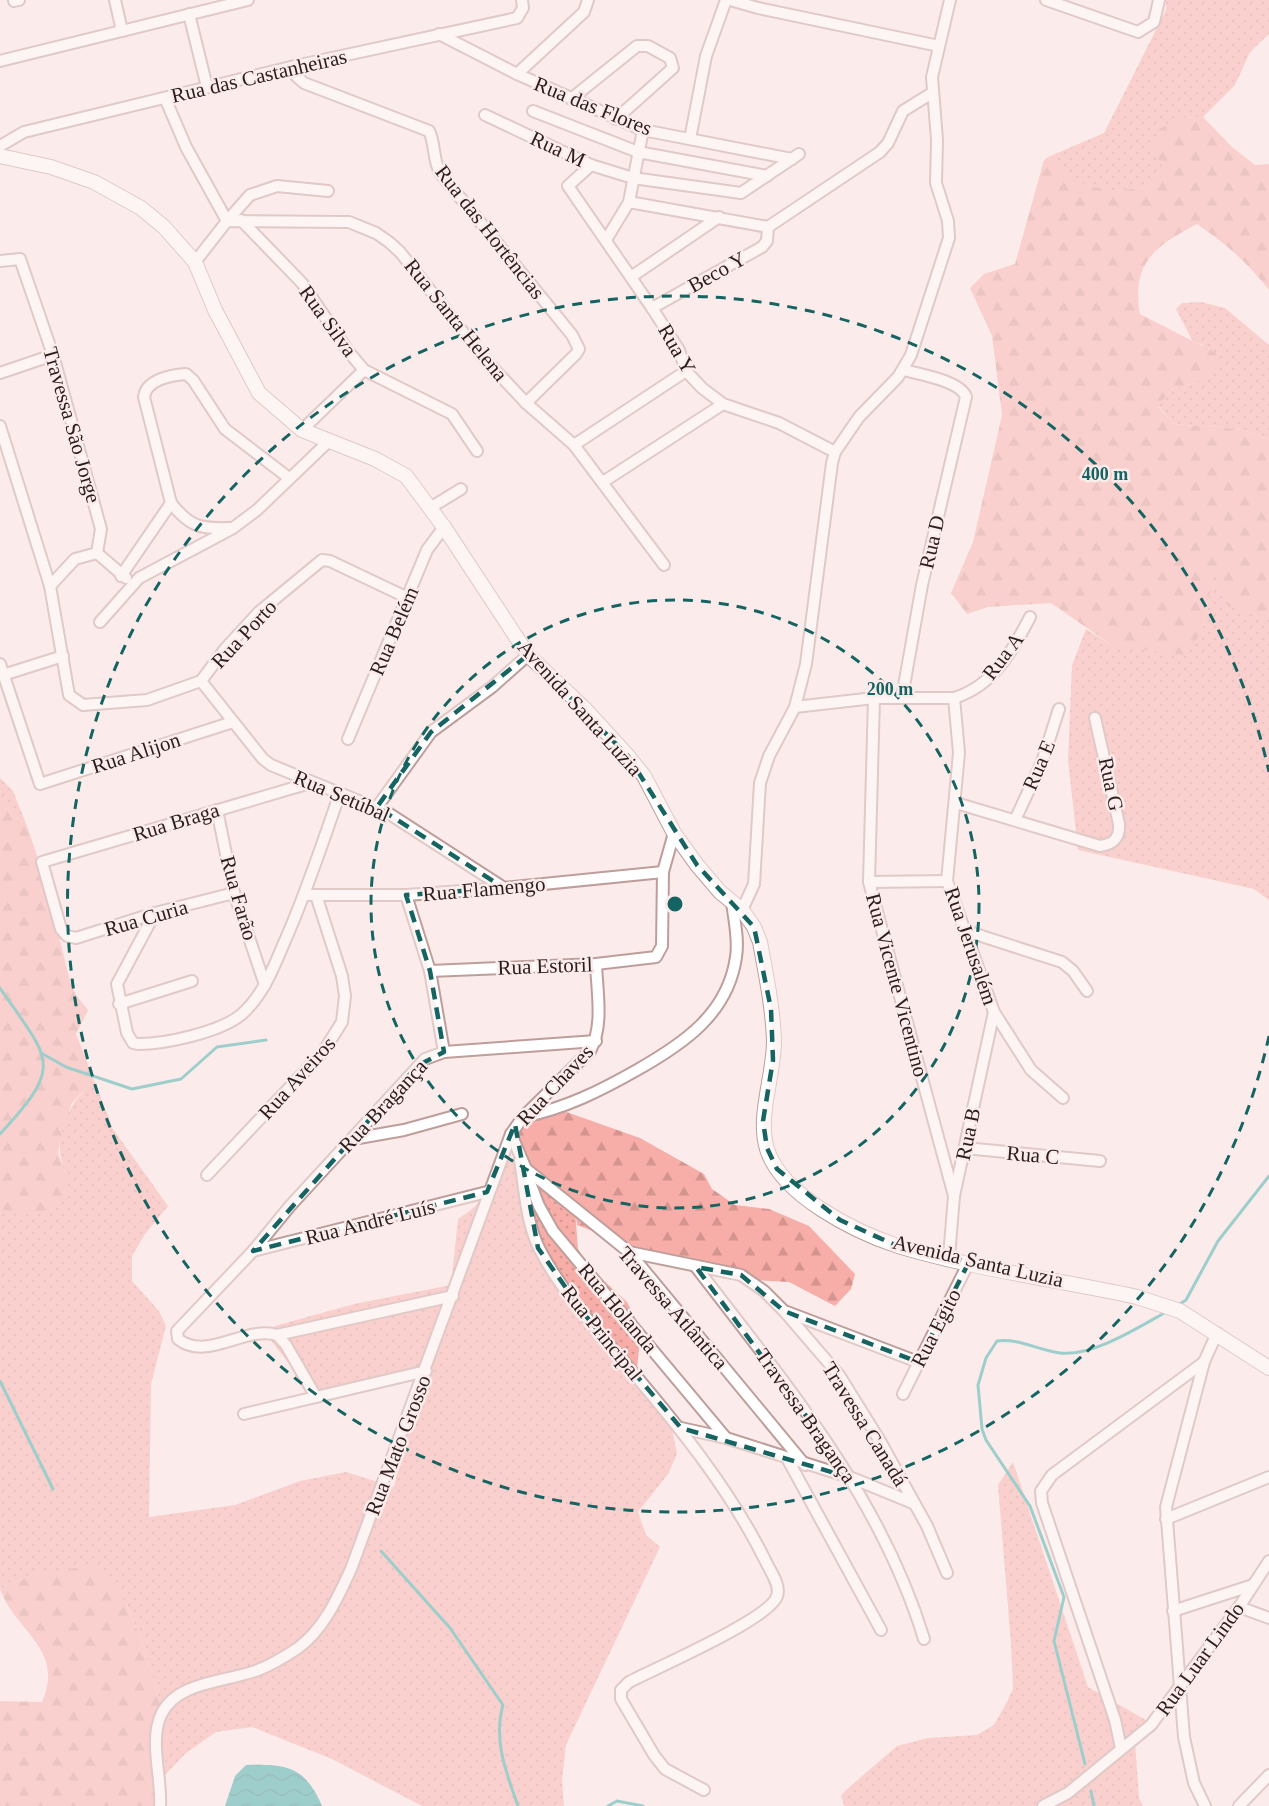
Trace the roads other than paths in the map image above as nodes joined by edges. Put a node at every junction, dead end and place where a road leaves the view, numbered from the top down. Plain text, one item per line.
1 (115, 0) edge
2 (248, 0) edge
3 (522, 0) edge
4 (588, 0) edge
5 (728, 0) edge
6 (950, 0) edge
7 (1047, 0) edge
8 (1159, 0) edge
9 (189, 14) junction
10 (122, 31) junction
11 (439, 34) junction
12 (939, 46) junction
13 (0, 61) edge
14 (295, 66) junction
15 (517, 74) junction
16 (207, 87) junction
17 (932, 93) junction
18 (165, 98) junction
19 (571, 99) junction
20 (533, 111) dead end
21 (485, 115) dead end
22 (616, 119) junction
23 (643, 130) junction
24 (690, 140) junction
25 (0, 146) edge
26 (639, 152) junction
27 (0, 156) edge
28 (796, 157) joint
29 (591, 165) junction
30 (767, 176) junction
31 (633, 178) junction
32 (328, 191) dead end
33 (628, 202) junction
34 (718, 217) junction
35 (227, 220) junction
36 (241, 220) junction
37 (768, 227) junction
38 (606, 240) junction
39 (0, 261) edge
40 (195, 262) junction
41 (631, 277) junction
42 (652, 308) junction
43 (52, 355) junction
44 (364, 370) junction
45 (903, 370) junction
46 (686, 371) junction
47 (0, 373) edge
48 (526, 403) junction
49 (723, 404) junction
50 (0, 426) edge
51 (302, 430) junction
52 (329, 441) junction
53 (574, 445) junction
54 (3, 449) edge
55 (477, 451) dead end
56 (835, 452) junction
57 (289, 478) junction
58 (603, 483) junction
59 (461, 489) dead end
60 (171, 503) junction
61 (430, 508) junction
62 (444, 527) junction
63 (233, 528) junction
64 (97, 553) junction
65 (664, 565) dead end
66 (121, 576) junction
67 (139, 578) junction
68 (50, 586) junction
69 (408, 598) junction
70 (1030, 617) dead end
71 (99, 622) dead end
72 (528, 655) junction
73 (63, 657) junction
74 (2, 670) edge
75 (201, 681) junction
76 (902, 697) junction
77 (874, 698) junction
78 (954, 698) junction
79 (795, 707) junction
80 (1059, 709) dead end
81 (1095, 718) dead end
82 (233, 722) junction
83 (348, 739) dead end
84 (310, 783) junction
85 (340, 793) junction
86 (956, 803) junction
87 (376, 807) junction
88 (217, 810) junction
89 (1015, 820) junction
90 (674, 833) junction
91 (663, 872) junction
92 (947, 881) junction
93 (868, 882) junction
94 (504, 888) junction
95 (234, 893) junction
96 (310, 895) junction
97 (406, 895) junction
98 (737, 906) junction
99 (155, 913) junction
100 (61, 929) joint
101 (966, 931) junction
102 (596, 964) junction
103 (429, 971) junction
104 (192, 981) dead end
105 (265, 986) junction
106 (1087, 991) dead end
107 (119, 1004) junction
108 (994, 1012) junction
109 (596, 1041) junction
110 (444, 1052) junction
111 (1063, 1098) dead end
112 (462, 1114) dead end
113 (523, 1117) junction
114 (511, 1134) junction
115 (353, 1139) junction
116 (965, 1148) junction
117 (1100, 1161) dead end
118 (523, 1165) junction
119 (207, 1175) dead end
120 (487, 1192) junction
121 (954, 1196) junction
122 (253, 1251) junction
123 (628, 1252) junction
124 (949, 1257) junction
125 (969, 1262) junction
126 (696, 1267) junction
127 (453, 1296) junction
128 (784, 1311) junction
129 (1217, 1333) junction
130 (277, 1335) junction
131 (918, 1362) junction
132 (1204, 1362) junction
133 (1269, 1368) edge
134 (426, 1371) junction
135 (903, 1394) dead end
136 (316, 1397) junction
137 (244, 1414) dead end
138 (681, 1428) junction
139 (726, 1438) junction
140 (788, 1460) junction
141 (805, 1465) junction
142 (1269, 1477) edge
143 (852, 1478) junction
144 (913, 1503) junction
145 (1166, 1520) junction
146 (1269, 1561) edge
147 (947, 1573) dead end
148 (1253, 1585) junction
149 (1239, 1607) junction
150 (1173, 1611) junction
151 (1269, 1618) edge
152 (881, 1630) dead end
153 (924, 1639) dead end
154 (1178, 1689) junction
155 (1121, 1748) junction
156 (1269, 1775) edge
157 (704, 1790) dead end
158 (160, 1806) edge
159 (1043, 1806) edge
160 (1205, 1806) edge
161 (1239, 1806) edge

1 - 10 street
2 - 9 street
3 - 11 street, Rua das Castanheiras
4 - 15 street
5 - 12 street
5 - 24 street
6 - 12 street
7 - 8 street
9 - 10 street
9 - 16 street
10 - 13 street
11 - 14 street, Rua das Castanheiras
11 - 15 street, Rua das Flores
12 - 17 street
14 - 16 street, Rua das Castanheiras
14 - 48 street, Rua das Hortências
15 - 19 street, Rua das Flores
16 - 18 street, Rua das Castanheiras
17 - 37 street
17 - 45 street
18 - 25 street, Rua das Castanheiras
18 - 35 street
19 - 22 street, Rua das Flores
19 - 22 street
20 - 26 street
21 - 29 street, Rua M
22 - 23 street, Rua das Flores
23 - 24 street, Rua das Flores
23 - 26 street
24 - 28 street, Rua das Flores
26 - 30 street
26 - 31 street
27 - 40 street, Avenida Santa Luzia
28 - 30 street, Rua M
29 - 31 street, Rua M
29 - 38 street, Rua Y
30 - 31 street, Rua M
31 - 33 street
32 - 35 street
33 - 34 street
33 - 38 street
34 - 37 street
34 - 41 street
35 - 36 street, Rua Santa Helena
35 - 40 street
36 - 44 street, Rua Silva
36 - 48 street, Rua Santa Helena
37 - 42 street, Beco Y
38 - 41 street, Rua Y
39 - 43 street, Travessa São Jorge
40 - 51 street, Avenida Santa Luzia
41 - 42 street, Rua Y
42 - 46 street, Rua Y
43 - 47 street
43 - 64 street, Travessa São Jorge
44 - 51 street
44 - 55 street, Rua Silva
45 - 56 street
45 - 76 street, Rua D
46 - 49 street, Rua Y
46 - 53 street
48 - 53 street, Rua Santa Helena
49 - 56 street, Rua Y
49 - 58 street
50 - 54 street
51 - 52 street, Avenida Santa Luzia
52 - 57 street
52 - 61 street, Avenida Santa Luzia
53 - 58 street, Rua Santa Helena
54 - 68 street
56 - 79 street
57 - 60 street
57 - 63 street
58 - 65 street, Rua Santa Helena
59 - 61 street
60 - 63 street
60 - 66 street
61 - 62 street, Avenida Santa Luzia
62 - 69 street, Rua Belém
62 - 72 street, Avenida Santa Luzia
63 - 67 street
64 - 66 street
64 - 68 street
66 - 67 street
67 - 71 street
68 - 73 street
69 - 75 street, Rua Porto
69 - 83 street, Rua Belém
70 - 78 street, Rua A
72 - 87 street
72 - 90 street, Avenida Santa Luzia
73 - 74 street
73 - 75 street, Rua Porto
74 - 82 street, Rua Alijon
75 - 82 street, Rua Setúbal
76 - 77 street, Rua A
76 - 78 street, Rua A
77 - 79 street, Rua A
77 - 93 street, Rua Vicente Vicentino
78 - 86 street, Rua Jerusalém
79 - 98 street
80 - 89 street, Rua E
81 - 89 street, Rua G
82 - 84 street, Rua Setúbal
84 - 85 street, Rua Setúbal
84 - 88 street, Rua Braga
85 - 87 street, Rua Setúbal
85 - 96 street
86 - 89 street
86 - 92 street, Rua Jerusalém
87 - 94 street, Rua Setúbal
88 - 95 street, Rua Farão
88 - 100 street, Rua Braga
90 - 91 street
90 - 98 street, Avenida Santa Luzia
91 - 94 street, Rua Flamengo
91 - 102 street, Rua Estoril
92 - 93 street
92 - 101 street, Rua Jerusalém
93 - 121 street, Rua Vicente Vicentino
94 - 97 street, Rua Flamengo
95 - 99 street, Rua Curia
95 - 105 street, Rua Farão
96 - 97 street, Rua Flamengo
96 - 105 street
96 - 119 street, Rua Aveiros
97 - 103 street, Rua Bragança
98 - 113 street
98 - 124 street, Avenida Santa Luzia
99 - 100 street, Rua Curia
99 - 107 street
101 - 106 street
101 - 108 street, Rua Jerusalém
102 - 103 street, Rua Estoril
102 - 109 street, Rua Chaves
103 - 110 street, Rua Bragança
104 - 107 street
105 - 107 street
108 - 111 street, Rua Jerusalém
108 - 116 street, Rua B
109 - 110 street
109 - 113 street, Rua Chaves
110 - 115 street, Rua Bragança
112 - 115 street
113 - 114 street, Rua Chaves
114 - 118 street
114 - 120 street, Rua Mato Grosso
115 - 122 street, Rua Bragança
116 - 117 street, Rua C
116 - 121 street, Rua B
118 - 123 street, Travessa Atlântica
118 - 138 street, Rua Principal
118 - 139 street, Rua Holanda
120 - 122 street, Rua André Luís
120 - 127 street, Rua Mato Grosso
121 - 124 street, Rua B
122 - 130 street, Rua Bragança
123 - 126 street
123 - 141 street, Travessa Atlântica
124 - 125 street, Avenida Santa Luzia
125 - 129 street, Avenida Santa Luzia
125 - 131 street, Rua Egito
126 - 128 street, Travessa Canadá
126 - 143 street, Travessa Bragança
127 - 130 street
127 - 134 street, Rua Mato Grosso
128 - 131 street
128 - 144 street, Travessa Canadá
129 - 132 street
129 - 133 street, Avenida Santa Luzia
130 - 136 street
131 - 135 street, Rua Egito
132 - 145 street
132 - 155 street
134 - 136 street
134 - 158 street, Rua Mato Grosso
136 - 137 street
138 - 139 street
138 - 157 street, Rua Principal
139 - 140 street
140 - 141 street
140 - 152 street
141 - 143 street
142 - 145 street
143 - 144 street
143 - 153 street, Travessa Bragança
144 - 147 street, Travessa Canadá
145 - 150 street
146 - 148 street, Rua Luar Lindo
148 - 149 street, Rua Luar Lindo
148 - 150 street
149 - 151 street
149 - 154 street, Rua Luar Lindo
150 - 154 street
154 - 155 street, Rua Luar Lindo
154 - 160 street
155 - 159 street, Rua Luar Lindo
156 - 161 street

